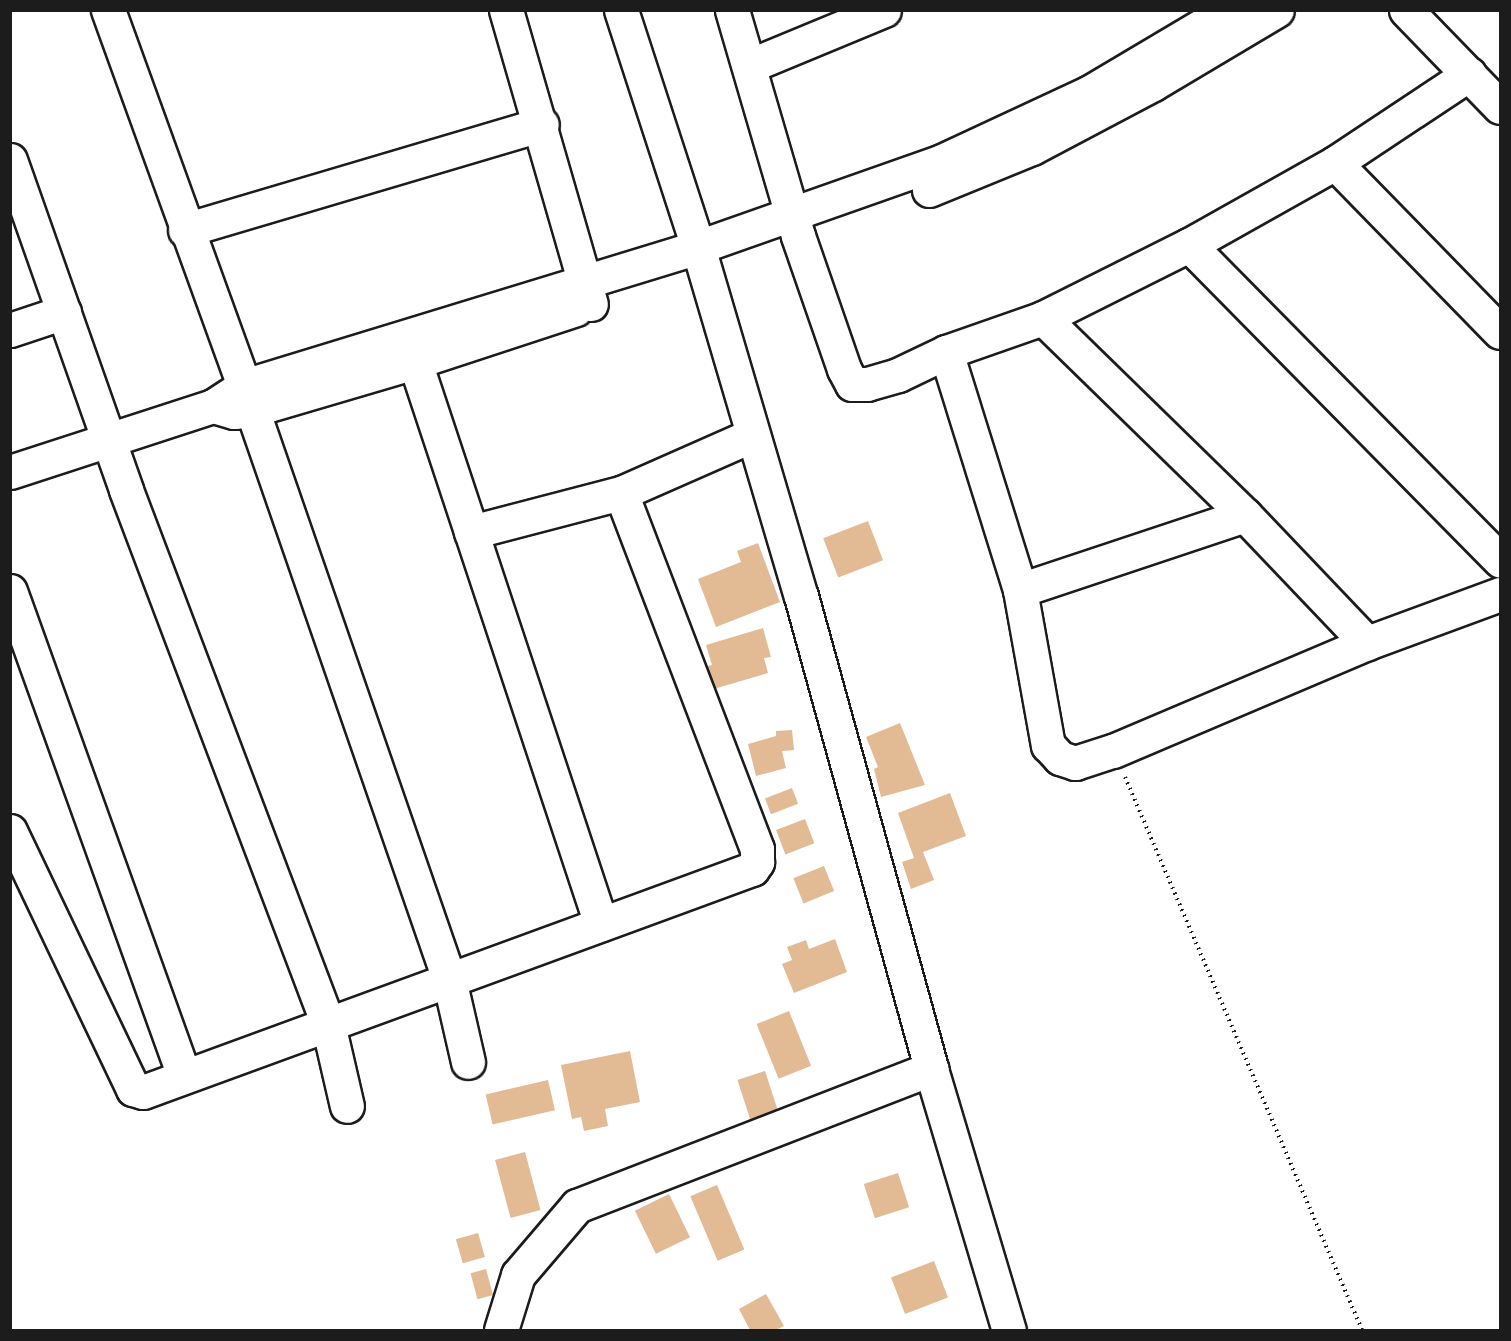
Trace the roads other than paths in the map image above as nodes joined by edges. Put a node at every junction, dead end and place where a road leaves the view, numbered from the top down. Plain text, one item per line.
1 (108, 10) edge
2 (506, 10) edge
3 (621, 10) edge
4 (732, 10) edge
5 (884, 10) edge
6 (1228, 10) edge
7 (1277, 10) edge
8 (1406, 10) edge
9 (749, 66) junction
10 (1469, 74) junction
11 (1500, 106) edge
12 (542, 124) junction
13 (10, 160) edge
14 (1335, 163) junction
15 (796, 226) junction
16 (185, 231) junction
17 (1189, 245) junction
18 (700, 259) junction
19 (588, 293) junction
20 (64, 312) junction
21 (1043, 318) junction
22 (10, 330) edge
23 (1500, 332) edge
24 (946, 352) junction
25 (415, 362) junction
26 (248, 398) junction
27 (750, 436) junction
28 (110, 440) junction
29 (10, 472) edge
30 (621, 493) junction
31 (1245, 515) junction
32 (471, 532) junction
33 (1500, 560) edge
34 (1020, 590) junction
35 (10, 591) edge
36 (1500, 594) edge
37 (1367, 643) junction
38 (10, 831) edge
39 (601, 924) junction
40 (449, 979) junction
41 (328, 1024) junction
42 (468, 1062) dead end
43 (931, 1070) junction
44 (184, 1076) junction
45 (347, 1106) dead end
46 (501, 1330) edge
47 (1009, 1330) edge

1 - 16 street
2 - 12 street
3 - 18 street
4 - 9 street
5 - 9 street
6 - 15 street
7 - 15 street
8 - 10 street
9 - 15 street
10 - 11 street
10 - 14 street
12 - 16 street
12 - 19 street
13 - 20 street
14 - 17 street
14 - 23 street
15 - 18 street
15 - 24 street
16 - 26 street
17 - 21 street
17 - 33 street
18 - 19 street
18 - 27 street
19 - 25 street
19 - 26 street
20 - 22 street
20 - 28 street
21 - 24 street
21 - 31 street
24 - 34 street
25 - 26 street
25 - 32 street
26 - 28 street
26 - 40 street
27 - 30 street
27 - 43 street
28 - 29 street
28 - 41 street
30 - 32 street
30 - 39 street
31 - 34 street
31 - 37 street
32 - 39 street
34 - 37 street
35 - 44 street
36 - 37 street
38 - 44 street
39 - 40 street
40 - 41 street
40 - 42 street
41 - 44 street
41 - 45 street
43 - 46 street
43 - 47 street

